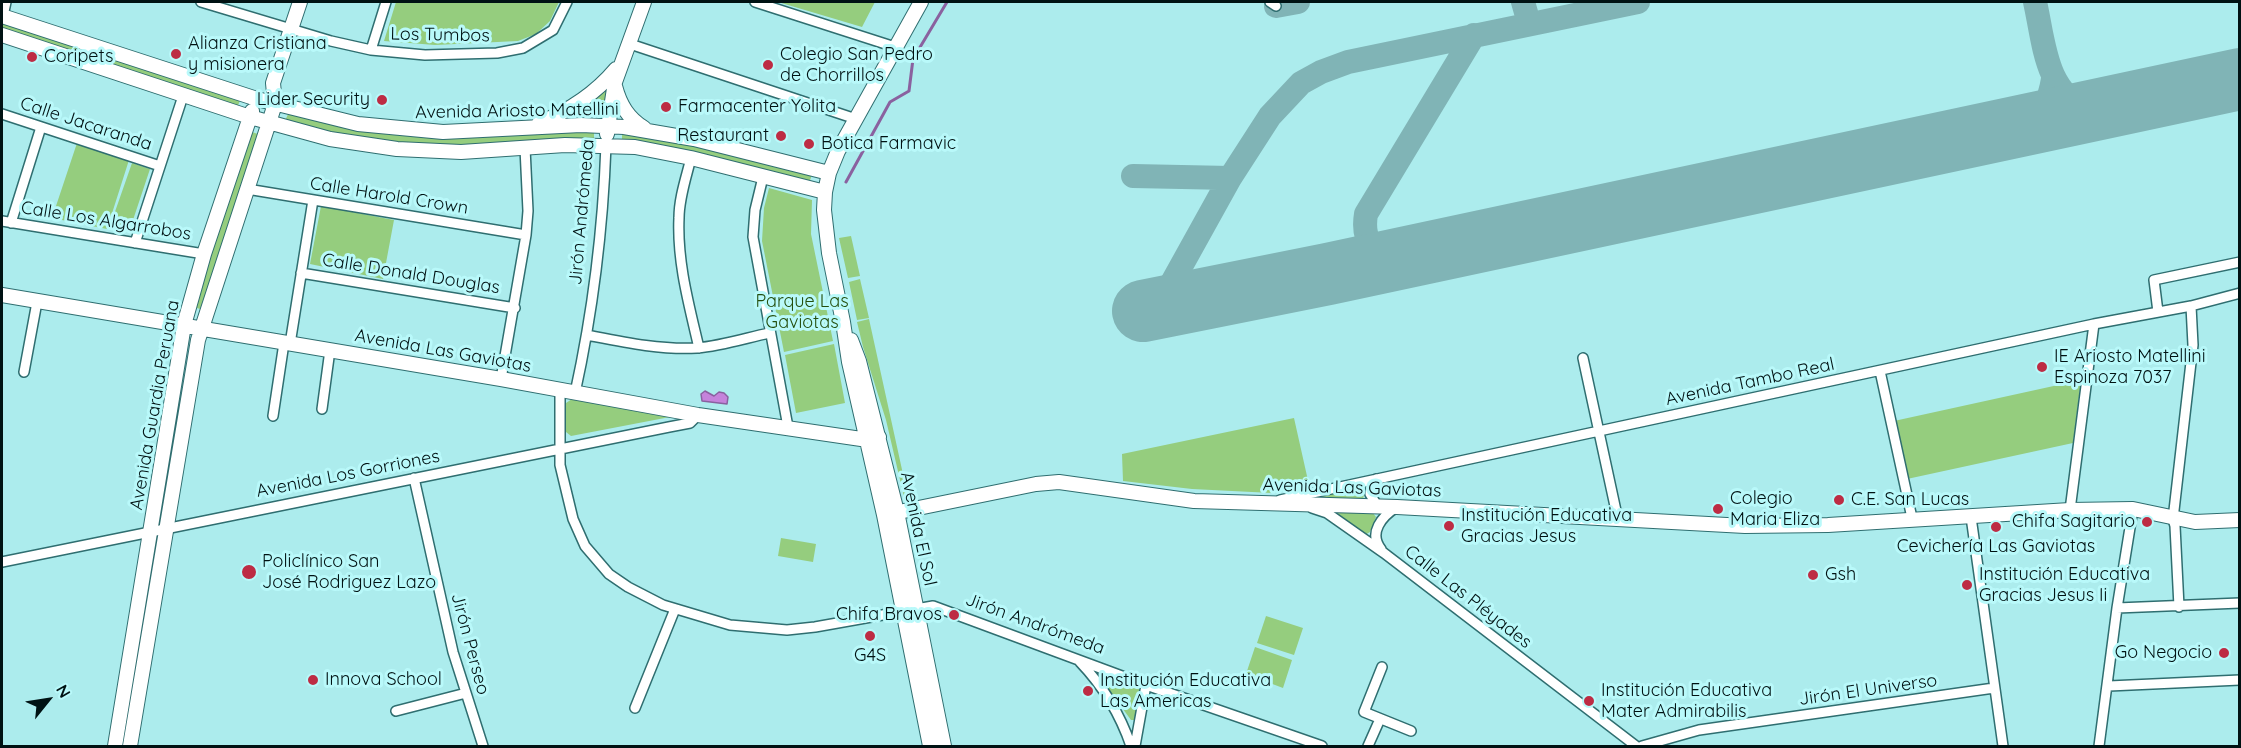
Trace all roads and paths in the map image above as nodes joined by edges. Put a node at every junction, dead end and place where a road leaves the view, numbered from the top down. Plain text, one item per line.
1 (6, 2) edge
2 (201, 2) edge
3 (300, 2) edge
4 (386, 2) edge
5 (567, 2) edge
6 (644, 2) edge
7 (755, 2) edge
8 (921, 2) edge
9 (215, 4) edge
10 (2, 16) edge
11 (292, 28) junction
12 (2, 35) edge
13 (630, 44) junction
14 (895, 47) junction
15 (371, 50) junction
16 (621, 63) junction
17 (615, 82) junction
18 (273, 83) junction
19 (183, 96) junction
20 (257, 99) junction
21 (275, 104) junction
22 (2, 114) edge
23 (250, 117) junction
24 (856, 119) junction
25 (269, 123) junction
26 (608, 126) junction
27 (41, 127) junction
28 (524, 127) junction
29 (649, 130) junction
30 (606, 145) junction
31 (525, 148) junction
32 (691, 158) junction
33 (160, 166) junction
34 (828, 173) junction
35 (763, 177) junction
36 (246, 189) junction
37 (825, 192) junction
38 (313, 200) junction
39 (6, 222) edge
40 (526, 235) junction
41 (135, 243) junction
42 (204, 254) junction
43 (2240, 262) edge
44 (301, 273) junction
45 (2240, 293) edge
46 (2, 296) edge
47 (37, 302) junction
48 (2192, 306) junction
49 (514, 308) junction
50 (2158, 312) junction
51 (2094, 324) junction
52 (184, 325) junction
53 (201, 328) junction
54 (769, 333) junction
55 (587, 335) junction
56 (287, 343) junction
57 (699, 348) junction
58 (330, 350) junction
59 (1583, 358) dead end
60 (1880, 371) junction
61 (24, 372) dead end
62 (501, 379) junction
63 (560, 390) junction
64 (575, 393) junction
65 (322, 409) dead end
66 (698, 415) junction
67 (273, 416) dead end
68 (788, 427) junction
69 (1600, 431) junction
70 (873, 438) junction
71 (560, 449) junction
72 (414, 478) junction
73 (1376, 479) junction
74 (1268, 502) junction
75 (1378, 507) junction
76 (1397, 507) junction
77 (2133, 509) junction
78 (2070, 510) junction
79 (890, 514) junction
80 (1971, 517) junction
81 (1912, 518) junction
82 (2173, 519) junction
83 (1618, 520) junction
84 (2240, 520) edge
85 (158, 530) junction
86 (1384, 553) junction
87 (2, 562) edge
88 (148, 590) junction
89 (2240, 603) edge
90 (2179, 606) junction
91 (2117, 608) junction
92 (675, 609) junction
93 (910, 609) junction
94 (1076, 659) junction
95 (1382, 666) dead end
96 (2240, 680) edge
97 (1146, 685) junction
98 (2109, 686) junction
99 (1994, 688) junction
100 (465, 693) junction
101 (635, 708) dead end
102 (396, 711) dead end
103 (1380, 719) junction
104 (1411, 730) dead end
105 (1321, 746) edge
106 (116, 747) edge
107 (130, 747) edge
108 (483, 747) edge
109 (930, 747) edge
110 (944, 747) edge
111 (1131, 747) edge
112 (1135, 747) edge
113 (1368, 747) edge
114 (1636, 747) edge
115 (1642, 747) edge
116 (2002, 747) edge
117 (2099, 747) edge

1 - 10 street
2 - 9 street, Los Tumbos
3 - 11 street, Avenida Guardia Peruana
4 - 15 street
5 - 15 street, Los Tumbos
6 - 13 street, Jirón Andrómeda
7 - 14 street
8 - 14 street, Avenida El Sol
9 - 11 street, Los Tumbos
10 - 20 street, Avenida Ariosto Matellini
11 - 15 street, Los Tumbos
11 - 18 street, Avenida Guardia Peruana
12 - 19 street, Avenida Ariosto Matellini
13 - 16 street, Jirón Andrómeda
13 - 24 street
14 - 24 street, Avenida El Sol
16 - 17 street, Jirón Andrómeda
16 - 28 street
17 - 26 street, Jirón Andrómeda
17 - 29 street
18 - 20 street, Avenida Guardia Peruana
18 - 21 street, Avenida Guardia Peruana
19 - 23 street, Avenida Ariosto Matellini
19 - 33 street
20 - 21 street, Avenida Ariosto Matellini
20 - 23 street, Avenida Guardia Peruana
21 - 25 street, Avenida Guardia Peruana
21 - 28 street, Avenida Ariosto Matellini
22 - 27 street, Calle Jacaranda
23 - 25 street, Avenida Ariosto Matellini
23 - 42 street, Avenida Guardia Peruana
24 - 34 street, Avenida El Sol
25 - 31 street, Avenida Ariosto Matellini
25 - 36 street, Avenida Guardia Peruana
26 - 28 street, Avenida Ariosto Matellini
26 - 29 street, Avenida Ariosto Matellini
26 - 30 street, Jirón Andrómeda
27 - 33 street, Calle Jacaranda
27 - 39 street
29 - 34 street, Avenida Ariosto Matellini
30 - 31 street, Avenida Ariosto Matellini
30 - 32 street, Avenida Ariosto Matellini
30 - 55 street, Jirón Andrómeda
31 - 40 street
32 - 35 street, Avenida Ariosto Matellini
32 - 57 street
33 - 41 street
34 - 37 street, Avenida El Sol
35 - 37 street, Avenida Ariosto Matellini
35 - 54 street
36 - 38 street, Calle Harold Crown
36 - 53 street, Avenida Guardia Peruana
37 - 70 street, Avenida El Sol
38 - 40 street, Calle Harold Crown
38 - 44 street
39 - 41 street, Calle Los Algarrobos
40 - 49 street
41 - 42 street, Calle Los Algarrobos
42 - 52 street, Avenida Guardia Peruana
43 - 50 street
44 - 49 street, Calle Donald Douglas
44 - 56 street
45 - 48 street, Avenida Tambo Real
46 - 47 street, Avenida Las Gaviotas
47 - 52 street, Avenida Las Gaviotas
47 - 61 street
48 - 50 street, Avenida Tambo Real
48 - 82 street
49 - 62 street
50 - 51 street, Avenida Tambo Real
51 - 60 street, Avenida Tambo Real
51 - 78 street
52 - 53 street, Avenida Las Gaviotas
52 - 85 street, Avenida Guardia Peruana
53 - 56 street, Avenida Las Gaviotas
53 - 85 street, Avenida Guardia Peruana
54 - 57 street
54 - 68 street
55 - 57 street
55 - 64 street, Jirón Andrómeda
56 - 58 street, Avenida Las Gaviotas
56 - 67 street
58 - 62 street, Avenida Las Gaviotas
58 - 65 street
59 - 69 street
60 - 69 street, Avenida Tambo Real
60 - 81 street
62 - 63 street, Avenida Las Gaviotas
63 - 64 street, Avenida Las Gaviotas
63 - 71 street, Jirón Andrómeda
64 - 66 street, Avenida Las Gaviotas
66 - 68 street, Avenida Las Gaviotas
66 - 71 street, Avenida Los Gorriones
68 - 70 street, Avenida Las Gaviotas
69 - 73 street, Avenida Tambo Real
69 - 83 street
70 - 79 street, Avenida El Sol
71 - 72 street, Avenida Los Gorriones
71 - 92 street, Jirón Andrómeda
72 - 85 street, Avenida Los Gorriones
72 - 100 street, Jirón Perseo
73 - 74 street, Avenida Tambo Real
73 - 75 street
74 - 75 street, Avenida Las Gaviotas
74 - 79 street, Avenida Las Gaviotas
74 - 86 street, Calle Las Pléyades
75 - 76 street, Avenida Las Gaviotas
76 - 83 street, Avenida Las Gaviotas
76 - 86 street
77 - 78 street, Avenida Las Gaviotas
77 - 82 street, Avenida Las Gaviotas
77 - 91 street
78 - 80 street, Avenida Las Gaviotas
79 - 93 street, Avenida El Sol
80 - 81 street, Avenida Las Gaviotas
80 - 99 street
81 - 83 street, Avenida Las Gaviotas
82 - 84 street, Avenida Las Gaviotas
82 - 90 street
85 - 87 street, Avenida Los Gorriones
85 - 88 street, Avenida Guardia Peruana
86 - 114 street, Calle Las Pléyades
88 - 106 street, Avenida Guardia Peruana
88 - 107 street, Avenida Guardia Peruana
89 - 90 street
90 - 91 street
91 - 98 street
92 - 93 street, Jirón Andrómeda
92 - 101 street
93 - 94 street, Jirón Andrómeda
93 - 109 street, Avenida El Sol
93 - 110 street, Avenida El Sol
94 - 97 street, Jirón Andrómeda
94 - 111 street
95 - 103 street
96 - 98 street
97 - 105 street, Jirón Andrómeda
97 - 112 street
98 - 117 street
99 - 115 street, Jirón El Universo
99 - 116 street
100 - 102 street
100 - 108 street, Jirón Perseo
103 - 104 street
103 - 113 street

